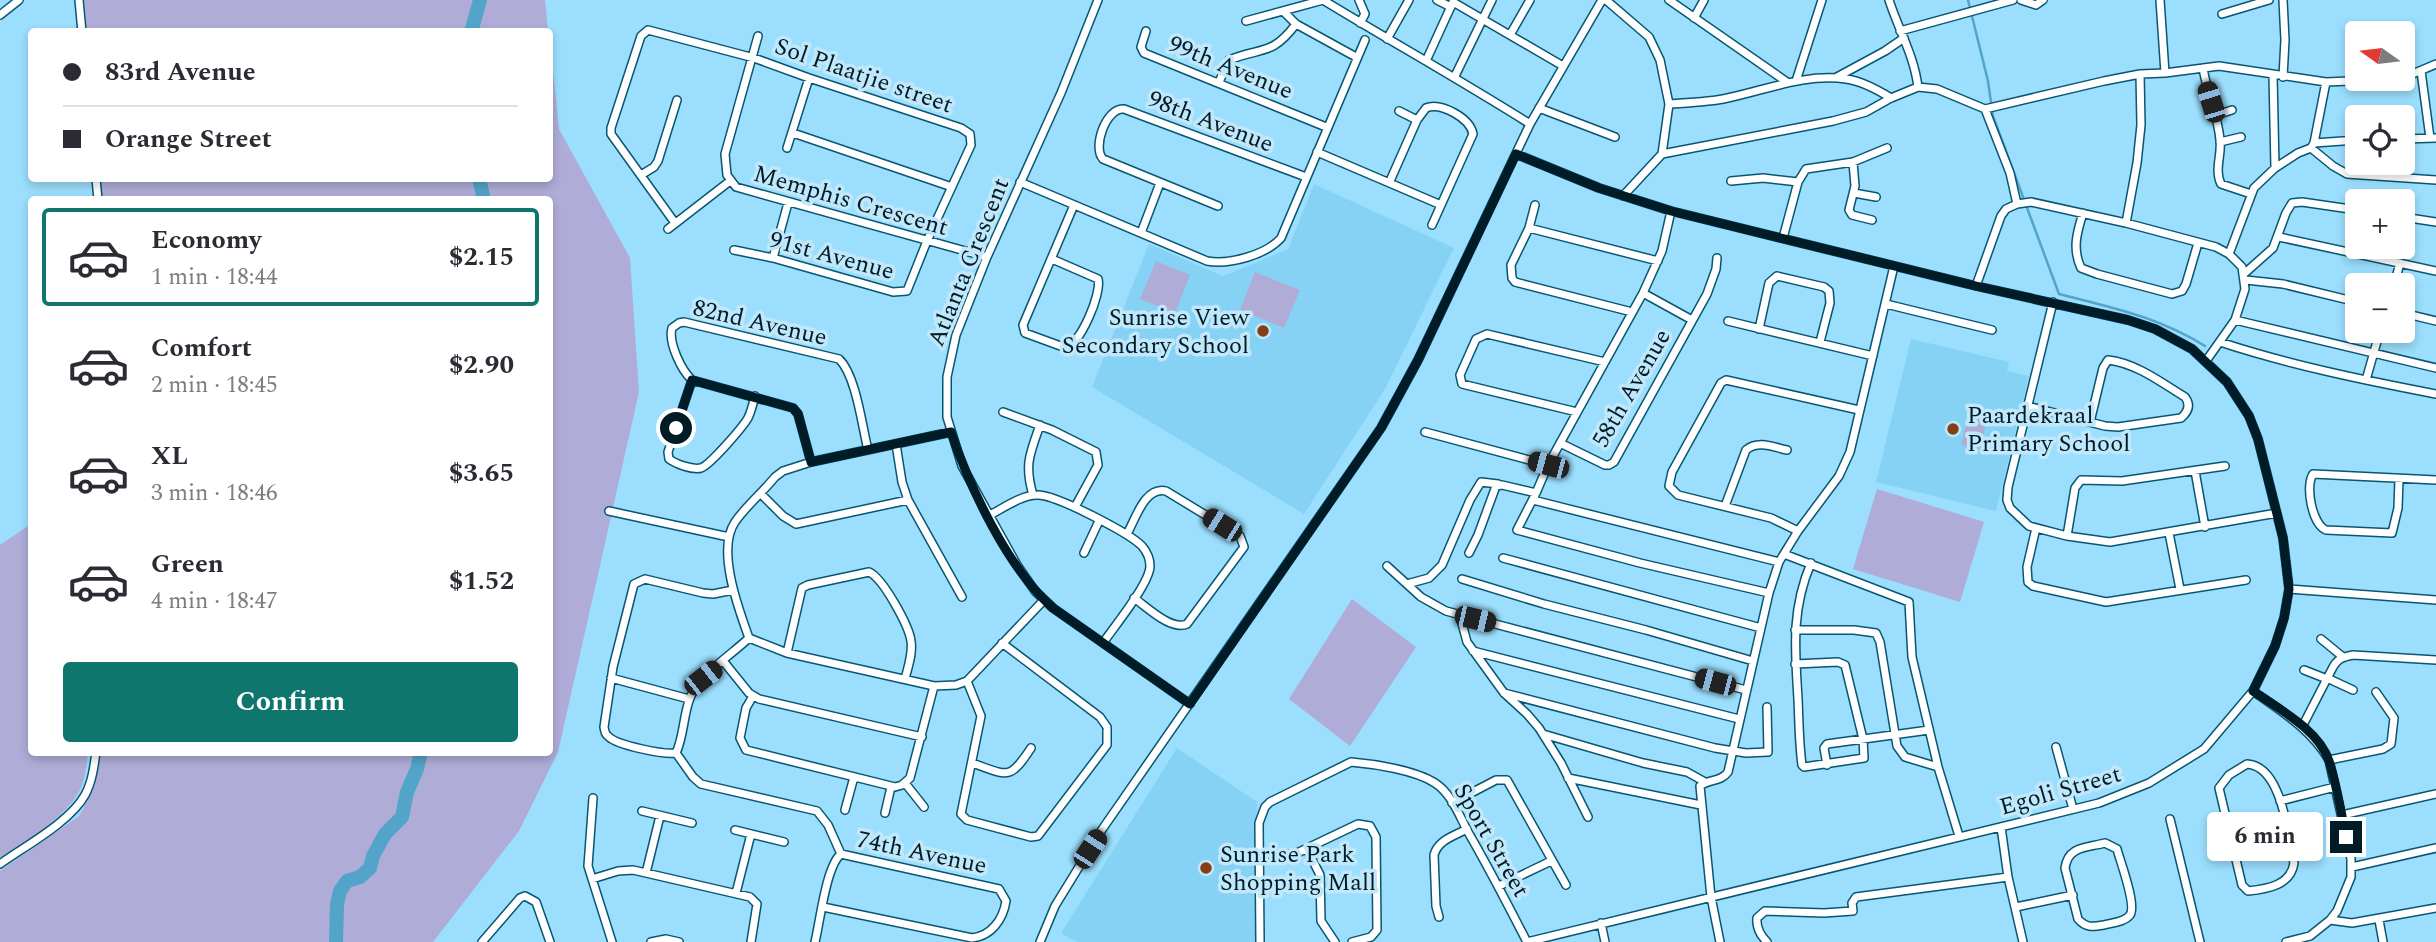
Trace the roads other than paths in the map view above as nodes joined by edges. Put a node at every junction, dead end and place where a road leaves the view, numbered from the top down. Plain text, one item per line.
1 (19, 0) edge
2 (79, 0) edge
3 (1098, 0) edge
4 (1359, 0) edge
5 (1409, 0) edge
6 (1437, 0) edge
7 (1492, 0) edge
8 (1530, 0) edge
9 (1604, 0) edge
10 (1669, 0) edge
11 (1704, 0) edge
12 (1822, 0) edge
13 (1889, 0) edge
14 (2012, 0) edge
15 (2021, 0) edge
16 (2043, 0) edge
17 (2160, 0) edge
18 (2269, 0) edge
19 (2283, 0) edge
20 (1453, 3) edge
21 (1283, 11) junction
22 (2222, 14) dead end
23 (0, 15) edge
24 (1694, 18) junction
25 (1483, 20) junction
26 (1246, 21) dead end
27 (1360, 23) junction
28 (1296, 24) junction
29 (82, 28) edge
30 (1146, 31) dead end
31 (1902, 34) junction
32 (1510, 35) junction
33 (758, 37) dead end
34 (1387, 39) junction
35 (1365, 40) dead end
36 (1356, 57) junction
37 (754, 58) junction
38 (1426, 61) junction
39 (2436, 64) edge
40 (1563, 66) junction
41 (2203, 68) junction
42 (2421, 71) junction
43 (2165, 73) junction
44 (2415, 73) edge
45 (2140, 74) junction
46 (2273, 75) junction
47 (1455, 76) junction
48 (2283, 77) junction
49 (809, 78) junction
50 (1833, 79) junction
51 (1792, 81) junction
52 (2345, 81) edge
53 (1219, 82) junction
54 (2326, 82) junction
55 (1918, 87) junction
56 (1891, 98) junction
57 (677, 100) dead end
58 (1670, 104) junction
59 (1989, 107) junction
60 (1539, 108) junction
61 (2232, 110) dead end
62 (1399, 111) dead end
63 (2217, 116) junction
64 (1418, 120) junction
65 (1530, 124) junction
66 (1326, 127) junction
67 (793, 133) junction
68 (2241, 137) dead end
69 (1615, 138) dead end
70 (2433, 138) edge
71 (2415, 139) edge
72 (2345, 141) edge
73 (2221, 142) junction
74 (2313, 145) junction
75 (788, 148) dead end
76 (1887, 148) dead end
77 (1317, 152) junction
78 (1516, 154) junction
79 (1662, 154) junction
80 (1853, 162) junction
81 (2275, 168) junction
82 (641, 175) junction
83 (1306, 177) junction
84 (2436, 180) edge
85 (730, 181) junction
86 (1390, 181) junction
87 (1731, 181) dead end
88 (1020, 182) junction
89 (1798, 182) junction
90 (1160, 183) junction
91 (953, 187) junction
92 (1854, 193) junction
93 (2251, 194) junction
94 (1623, 196) junction
95 (1876, 197) dead end
96 (788, 203) junction
97 (2019, 204) junction
98 (1074, 205) junction
99 (1441, 205) junction
100 (1535, 205) dead end
101 (1218, 206) dead end
102 (2345, 208) edge
103 (1671, 211) junction
104 (2082, 213) junction
105 (2415, 219) edge
106 (1872, 220) dead end
107 (2436, 222) edge
108 (2126, 223) junction
109 (1432, 225) dead end
110 (1529, 228) junction
111 (1141, 233) junction
112 (2278, 237) junction
113 (1783, 238) junction
114 (927, 241) junction
115 (2198, 243) junction
116 (734, 250) dead end
117 (2229, 254) junction
118 (987, 257) junction
119 (773, 258) junction
120 (1717, 258) dead end
121 (1052, 259) junction
122 (1658, 261) junction
123 (2400, 263) junction
124 (1894, 266) junction
125 (2436, 271) edge
126 (2397, 273) edge
127 (2245, 276) junction
128 (1976, 286) junction
129 (1643, 293) junction
130 (2345, 299) edge
131 (2053, 302) junction
132 (1886, 304) junction
133 (1632, 312) junction
134 (2415, 316) edge
135 (1692, 320) junction
136 (2235, 320) junction
137 (1728, 321) dead end
138 (2436, 321) edge
139 (1759, 329) junction
140 (1992, 330) dead end
141 (1820, 342) junction
142 (2220, 342) junction
143 (2376, 343) edge
144 (2373, 353) junction
145 (1873, 356) junction
146 (2206, 361) junction
147 (1605, 362) junction
148 (2436, 368) edge
149 (692, 380) junction
150 (2366, 380) junction
151 (2436, 394) edge
152 (755, 396) junction
153 (2028, 406) junction
154 (1859, 410) junction
155 (1003, 412) dead end
156 (1577, 412) junction
157 (2090, 422) junction
158 (1040, 425) junction
159 (951, 432) junction
160 (1425, 432) dead end
161 (1560, 443) junction
162 (896, 444) junction
163 (868, 450) junction
164 (1787, 450) dead end
165 (811, 462) junction
166 (1548, 465) junction
167 (2225, 466) dead end
168 (2195, 471) junction
169 (2399, 479) junction
170 (2436, 480) edge
171 (1498, 484) junction
172 (761, 494) junction
173 (1032, 495) junction
174 (1534, 497) junction
175 (908, 500) junction
176 (1725, 506) junction
177 (1075, 507) junction
178 (609, 511) dead end
179 (2277, 513) junction
180 (988, 516) junction
181 (1099, 521) junction
182 (2204, 527) junction
183 (2036, 528) junction
184 (1798, 531) junction
185 (2169, 533) junction
186 (1127, 534) junction
187 (2067, 536) junction
188 (729, 537) junction
189 (1084, 553) dead end
190 (1469, 553) dead end
191 (1784, 554) junction
192 (1503, 558) dead end
193 (1779, 562) junction
194 (1811, 563) junction
195 (1387, 566) dead end
196 (1462, 579) dead end
197 (2246, 580) dead end
198 (1408, 584) junction
199 (2180, 589) junction
200 (2289, 589) junction
201 (733, 590) junction
202 (1769, 593) junction
203 (962, 597) dead end
204 (1134, 598) junction
205 (1044, 600) junction
206 (2436, 600) edge
207 (1460, 615) junction
208 (1761, 628) junction
209 (1794, 630) junction
210 (749, 638) junction
211 (2321, 639) dead end
212 (1002, 643) junction
213 (1103, 643) junction
214 (1473, 650) junction
215 (787, 653) junction
216 (2343, 657) junction
217 (2436, 660) edge
218 (1753, 661) junction
219 (724, 662) junction
220 (1796, 664) junction
221 (2304, 670) dead end
222 (611, 678) junction
223 (905, 679) junction
224 (2327, 679) junction
225 (967, 681) junction
226 (934, 686) junction
227 (1746, 690) junction
228 (2353, 690) dead end
229 (2253, 691) junction
230 (2376, 692) dead end
231 (1504, 693) junction
232 (752, 696) junction
233 (690, 699) junction
234 (1190, 704) junction
235 (1767, 707) dead end
236 (1739, 719) junction
237 (2302, 727) junction
238 (1929, 730) junction
239 (1542, 734) junction
240 (1894, 734) junction
241 (922, 737) junction
242 (1863, 739) junction
243 (2056, 747) dead end
244 (1031, 748) dead end
245 (1732, 751) junction
246 (676, 753) junction
247 (95, 756) edge
248 (2329, 760) junction
249 (972, 763) junction
250 (1827, 765) junction
251 (1938, 767) junction
252 (854, 777) junction
253 (1568, 778) junction
254 (1705, 782) junction
255 (905, 783) junction
256 (891, 786) junction
257 (2335, 787) junction
258 (2436, 794) edge
259 (593, 798) dead end
260 (2280, 801) junction
261 (1452, 803) junction
262 (1701, 806) junction
263 (924, 807) dead end
264 (2073, 809) junction
265 (845, 810) dead end
266 (642, 811) dead end
267 (884, 813) dead end
268 (2342, 815) junction
269 (660, 816) junction
270 (1588, 817) dead end
271 (2169, 819) dead end
272 (692, 823) dead end
273 (2001, 827) junction
274 (1467, 829) junction
275 (735, 830) dead end
276 (751, 834) junction
277 (1959, 836) junction
278 (784, 842) dead end
279 (2436, 848) edge
280 (1307, 849) junction
281 (841, 854) junction
282 (1258, 854) junction
283 (1551, 861) junction
284 (0, 864) edge
285 (2353, 867) junction
286 (646, 873) junction
287 (2008, 877) junction
288 (592, 879) junction
289 (1566, 885) dead end
290 (1499, 887) junction
291 (736, 893) junction
292 (2073, 895) junction
293 (1711, 897) junction
294 (823, 907) junction
295 (2016, 908) junction
296 (2436, 908) edge
297 (1439, 917) dead end
298 (2330, 920) junction
299 (2379, 920) junction
300 (1601, 923) junction
301 (482, 942) edge
302 (550, 942) edge
303 (612, 942) edge
304 (651, 942) edge
305 (679, 942) edge
306 (751, 942) edge
307 (815, 942) edge
308 (1041, 942) edge
309 (1260, 942) edge
310 (1335, 942) edge
311 (1352, 942) edge
312 (1527, 942) edge
313 (1605, 942) edge
314 (1720, 942) edge
315 (1767, 942) edge
316 (2023, 942) edge
317 (2200, 942) edge
318 (2286, 942) edge
319 (2383, 942) edge

1 - 23 street
2 - 29 street
3 - 88 street, Atlanta Crescent
4 - 27 street
5 - 34 street
6 - 20 street
7 - 25 street
8 - 32 street
9 - 40 street
9 - 58 street
10 - 24 street
11 - 24 street
12 - 51 street
13 - 31 street
14 - 31 street
15 - 16 street
17 - 43 street
18 - 22 street
19 - 48 street
20 - 25 street
20 - 38 street
21 - 26 street
21 - 27 street
21 - 28 street
24 - 51 street
25 - 32 street
25 - 47 street
27 - 34 street
28 - 36 street
28 - 53 street
30 - 53 street, 99th Avenue
31 - 50 street
31 - 55 street
32 - 40 street
33 - 37 street, Memphis Crescent
34 - 38 street
35 - 36 street
36 - 66 street
37 - 49 street, Sol Plaatjie street
37 - 82 street, Sol Plaatjie street
37 - 85 street, Memphis Crescent
38 - 47 street
39 - 42 street
40 - 60 street
41 - 43 street
41 - 46 street
41 - 63 street
42 - 44 street
42 - 70 street
43 - 45 street
45 - 59 street
45 - 108 street
46 - 48 street
46 - 81 street
47 - 65 street
48 - 54 street
49 - 67 street
49 - 91 street, Sol Plaatjie street
50 - 51 street
50 - 56 street
51 - 58 street
52 - 54 street
53 - 66 street, 99th Avenue
54 - 74 street
55 - 56 street
55 - 59 street
56 - 79 street
57 - 82 street
58 - 79 street
59 - 97 street
60 - 65 street
60 - 69 street
61 - 63 street
62 - 64 street
63 - 73 street
64 - 86 street
64 - 99 street
65 - 78 street
66 - 77 street
67 - 75 street
67 - 91 street
68 - 73 street
70 - 71 street
72 - 74 street
73 - 93 street
74 - 81 street
74 - 84 street
76 - 80 street
77 - 83 street
77 - 86 street
78 - 94 street, Egoli Street
78 - 234 street
79 - 94 street
80 - 89 street
80 - 92 street
81 - 93 street
82 - 85 street
83 - 90 street, 98th Avenue
83 - 111 street
85 - 96 street, Memphis Crescent
86 - 99 street
87 - 89 street
88 - 98 street
88 - 118 street, Atlanta Crescent
89 - 113 street
90 - 101 street, 98th Avenue
90 - 111 street
91 - 114 street, Sol Plaatjie street
92 - 95 street
92 - 106 street
93 - 117 street
94 - 103 street, Egoli Street
96 - 114 street, Memphis Crescent
96 - 119 street
97 - 104 street
97 - 128 street
98 - 111 street
98 - 121 street
99 - 109 street
100 - 110 street
102 - 112 street
103 - 113 street, Egoli Street
103 - 122 street
104 - 108 street
104 - 115 street
105 - 107 street
108 - 115 street
110 - 122 street
110 - 133 street
112 - 123 street
112 - 127 street
113 - 124 street, Egoli Street
114 - 118 street, Memphis Crescent
114 - 119 street, 91st Avenue
115 - 117 street
116 - 119 street, 91st Avenue
117 - 127 street
118 - 159 street, Atlanta Crescent
120 - 135 street, 58th Avenue
121 - 121 street
122 - 129 street
123 - 125 street
123 - 126 street
124 - 128 street, Egoli Street
124 - 132 street
127 - 130 street
127 - 136 street
128 - 131 street, Egoli Street
129 - 133 street
129 - 135 street, 58th Avenue
131 - 146 street, Egoli Street
131 - 153 street
132 - 140 street
132 - 145 street
133 - 147 street
134 - 138 street
135 - 161 street, 58th Avenue
136 - 142 street
136 - 144 street
137 - 139 street
139 - 141 street
139 - 141 street
141 - 145 street
142 - 146 street
142 - 150 street
143 - 144 street
144 - 148 street
144 - 150 street
145 - 154 street
146 - 179 street, Egoli Street
147 - 156 street
147 - 156 street
149 - 152 street
149 - 152 street
149 - 163 street, 82nd Avenue
150 - 151 street
152 - 165 street
153 - 157 street
153 - 183 street
154 - 176 street
154 - 184 street
155 - 158 street
156 - 161 street
157 - 157 street
158 - 173 street
158 - 177 street
159 - 162 street
159 - 180 street, Atlanta Crescent
160 - 166 street
161 - 166 street
162 - 163 street
162 - 175 street
163 - 165 street
164 - 176 street
165 - 172 street
166 - 174 street
167 - 168 street
168 - 182 street
168 - 187 street
169 - 169 street
169 - 170 street
171 - 174 street
171 - 190 street
171 - 198 street
172 - 175 street
172 - 188 street
173 - 177 street
173 - 180 street
174 - 193 street
174 - 202 street
175 - 203 street
176 - 184 street
177 - 181 street
178 - 188 street
179 - 182 street
179 - 200 street, Egoli Street
180 - 205 street, Atlanta Crescent
181 - 186 street
181 - 189 street
182 - 185 street
183 - 187 street
183 - 199 street
184 - 191 street
185 - 187 street
185 - 199 street
186 - 204 street
186 - 204 street
188 - 201 street
191 - 193 street
191 - 194 street
192 - 208 street
193 - 202 street
194 - 209 street
194 - 238 street
195 - 198 street
196 - 218 street
197 - 199 street
198 - 207 street
200 - 206 street
200 - 229 street, Egoli Street
201 - 210 street
201 - 222 street
202 - 208 street
204 - 213 street
205 - 212 street
205 - 213 street, Atlanta Crescent
207 - 214 street
207 - 227 street
208 - 218 street
209 - 220 street
209 - 240 street
210 - 215 street
210 - 219 street
211 - 216 street
212 - 225 street
212 - 249 street
213 - 234 street, Atlanta Crescent
214 - 231 street
214 - 236 street
215 - 223 street
215 - 223 street
216 - 217 street
216 - 224 street
218 - 227 street
219 - 232 street
219 - 233 street
220 - 242 street
220 - 250 street
221 - 224 street
222 - 233 street
222 - 246 street
223 - 226 street
224 - 228 street
224 - 237 street
225 - 226 street
225 - 249 street
226 - 241 street
227 - 236 street
229 - 237 street
229 - 264 street, Egoli Street
230 - 248 street
231 - 239 street
231 - 245 street
232 - 241 street
232 - 252 street
233 - 246 street
234 - 308 street
235 - 245 street
236 - 245 street
237 - 248 street
238 - 240 street
238 - 251 street
239 - 253 street
239 - 254 street
240 - 242 street
240 - 251 street
241 - 255 street
242 - 250 street
242 - 250 street
243 - 264 street
244 - 249 street
245 - 254 street
246 - 281 street
247 - 284 street
248 - 257 street
251 - 277 street
252 - 256 street
252 - 265 street
253 - 262 street
253 - 270 street
254 - 262 street
255 - 256 street
255 - 263 street
256 - 267 street
257 - 260 street
257 - 268 street
258 - 268 street
259 - 288 street
260 - 260 street
261 - 274 street, Sport Street
261 - 282 street, Sport Street
261 - 283 street
262 - 293 street
264 - 273 street, Egoli Street
266 - 269 street
268 - 285 street
269 - 272 street
269 - 286 street
271 - 317 street
273 - 277 street, Egoli Street
273 - 287 street
274 - 290 street, Sport Street
274 - 297 street
275 - 276 street
276 - 278 street
276 - 291 street
277 - 293 street, Egoli Street
279 - 285 street
280 - 282 street
280 - 310 street
280 - 311 street
281 - 294 street, 74th Avenue
281 - 294 street, 74th Avenue
282 - 309 street, Sport Street
283 - 289 street
283 - 290 street
285 - 298 street
286 - 288 street
286 - 291 street
287 - 295 street
287 - 315 street
288 - 303 street
290 - 312 street, Sport Street
291 - 306 street
292 - 292 street
292 - 295 street
293 - 300 street, Egoli Street
293 - 314 street
294 - 307 street, 74th Avenue
295 - 316 street
296 - 299 street
298 - 299 street
298 - 318 street
299 - 319 street
300 - 312 street, Egoli Street
300 - 313 street
301 - 302 street
304 - 305 street

